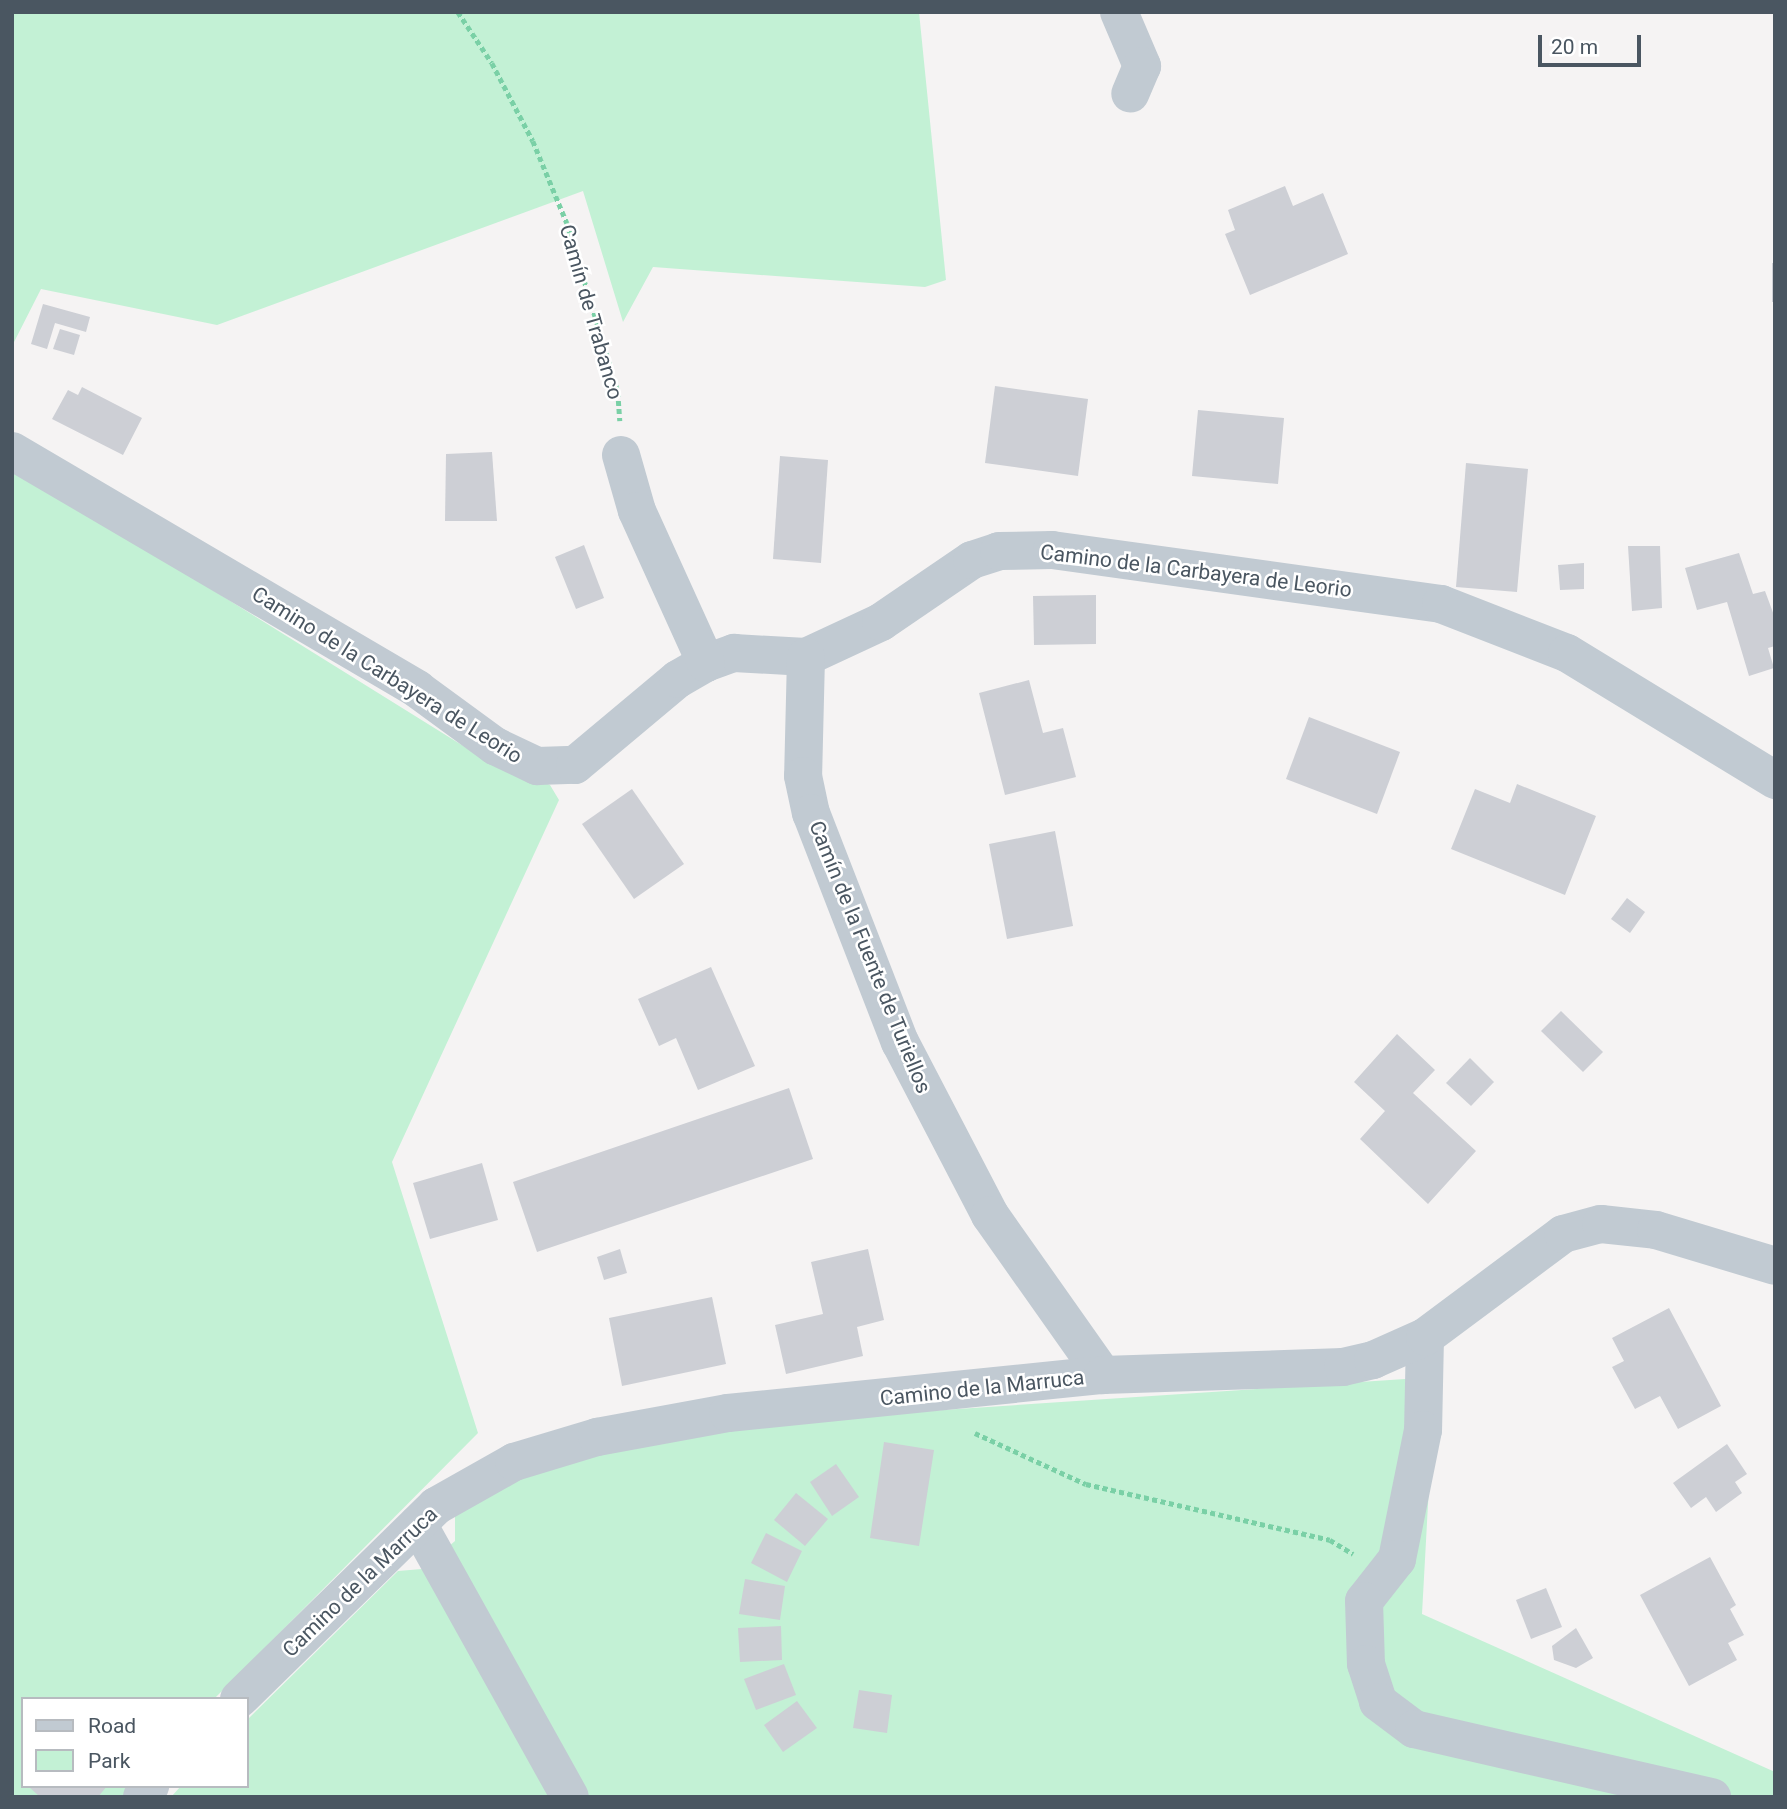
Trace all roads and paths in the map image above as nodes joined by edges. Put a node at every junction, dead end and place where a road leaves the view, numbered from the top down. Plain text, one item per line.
1 (458, 12) edge
2 (1119, 12) edge
3 (1130, 94) dead end
4 (12, 451) edge
5 (621, 455) joint
6 (806, 657) junction
7 (706, 663) junction
8 (1775, 780) edge
9 (1775, 1266) edge
10 (1425, 1337) junction
11 (1103, 1376) junction
12 (975, 1433) dead end
13 (418, 1524) junction
14 (1364, 1601) junction
15 (241, 1697) edge
16 (570, 1797) edge
17 (1712, 1797) edge

1 - 5 path, Camín de Trabanco
2 - 3 street
4 - 7 street, Camino de la Carbayera de Leorio
5 - 7 street
6 - 7 street, Camino de la Carbayera de Leorio
6 - 8 street, Camino de la Carbayera de Leorio
6 - 11 street, Camín de la Fuente de Turiellos
9 - 10 street, Camino de la Marruca
10 - 11 street, Camino de la Marruca
10 - 14 street
11 - 13 street, Camino de la Marruca
12 - 14 path
13 - 15 street, Camino de la Marruca
13 - 16 street
14 - 17 street

